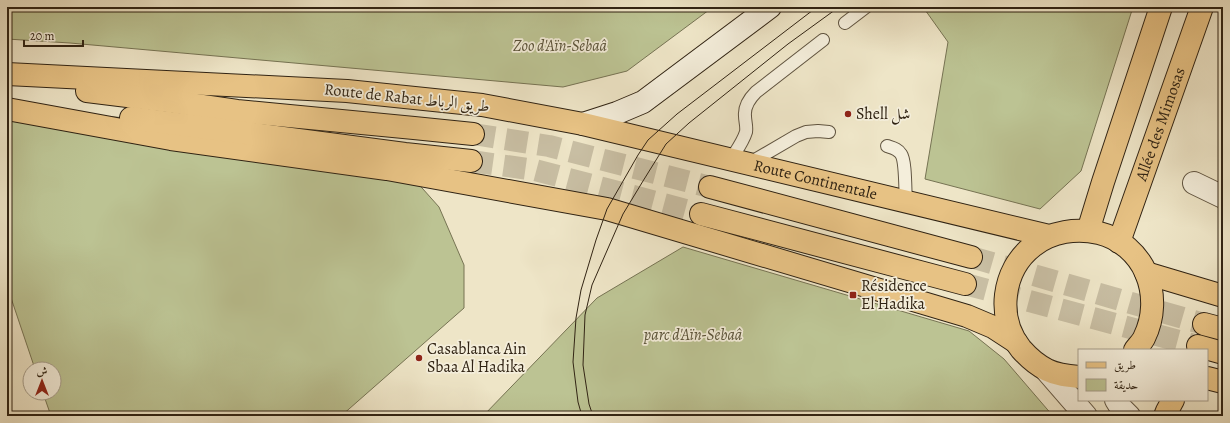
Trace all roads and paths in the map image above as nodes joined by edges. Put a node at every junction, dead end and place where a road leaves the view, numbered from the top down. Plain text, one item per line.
1 (770, 7) edge
2 (866, 7) edge
3 (1161, 7) edge
4 (1202, 7) edge
5 (845, 23) dead end
6 (823, 40) dead end
7 (7, 74) edge
8 (7, 81) edge
9 (7, 105) edge
10 (7, 109) edge
11 (583, 124) junction
12 (829, 132) dead end
13 (473, 134) tunnel mouth
14 (887, 146) dead end
15 (471, 161) tunnel mouth
16 (739, 162) junction
17 (1194, 184) dead end
18 (710, 187) tunnel mouth
19 (1223, 197) edge
20 (906, 202) junction
21 (701, 214) tunnel mouth
22 (1088, 231) junction
23 (1048, 236) junction
24 (1119, 242) junction
25 (971, 257) tunnel mouth
26 (1146, 273) junction
27 (965, 284) tunnel mouth
28 (1223, 296) edge
29 (1016, 342) junction
30 (1198, 346) tunnel mouth
31 (1136, 349) edge
32 (1223, 353) edge
33 (1046, 370) junction
34 (1078, 377) edge
35 (1208, 378) edge
36 (1223, 382) edge
37 (1117, 401) edge
38 (1172, 401) edge
39 (1086, 416) edge
40 (1129, 416) edge
41 (1165, 416) edge

1 - 11 main road, Route de Rabat طريق الرباط
2 - 5 lane
3 - 22 main road
4 - 24 main road, Allée des Mimosas
6 - 16 lane
7 - 11 main road, Route de Rabat طريق الرباط
8 - 13 main road
9 - 15 main road
10 - 29 main road
11 - 16 main road, Route Continentale
12 - 16 lane
14 - 20 lane
16 - 20 main road, Route Continentale
17 - 19 main road
18 - 25 main road
20 - 23 main road, Route Continentale
21 - 27 main road
22 - 23 main road
22 - 24 main road
23 - 29 main road
24 - 26 main road
26 - 28 main road
26 - 31 main road
29 - 33 main road
30 - 32 main road
33 - 34 main road
33 - 39 main road
35 - 36 main road
37 - 40 main road
38 - 41 main road

